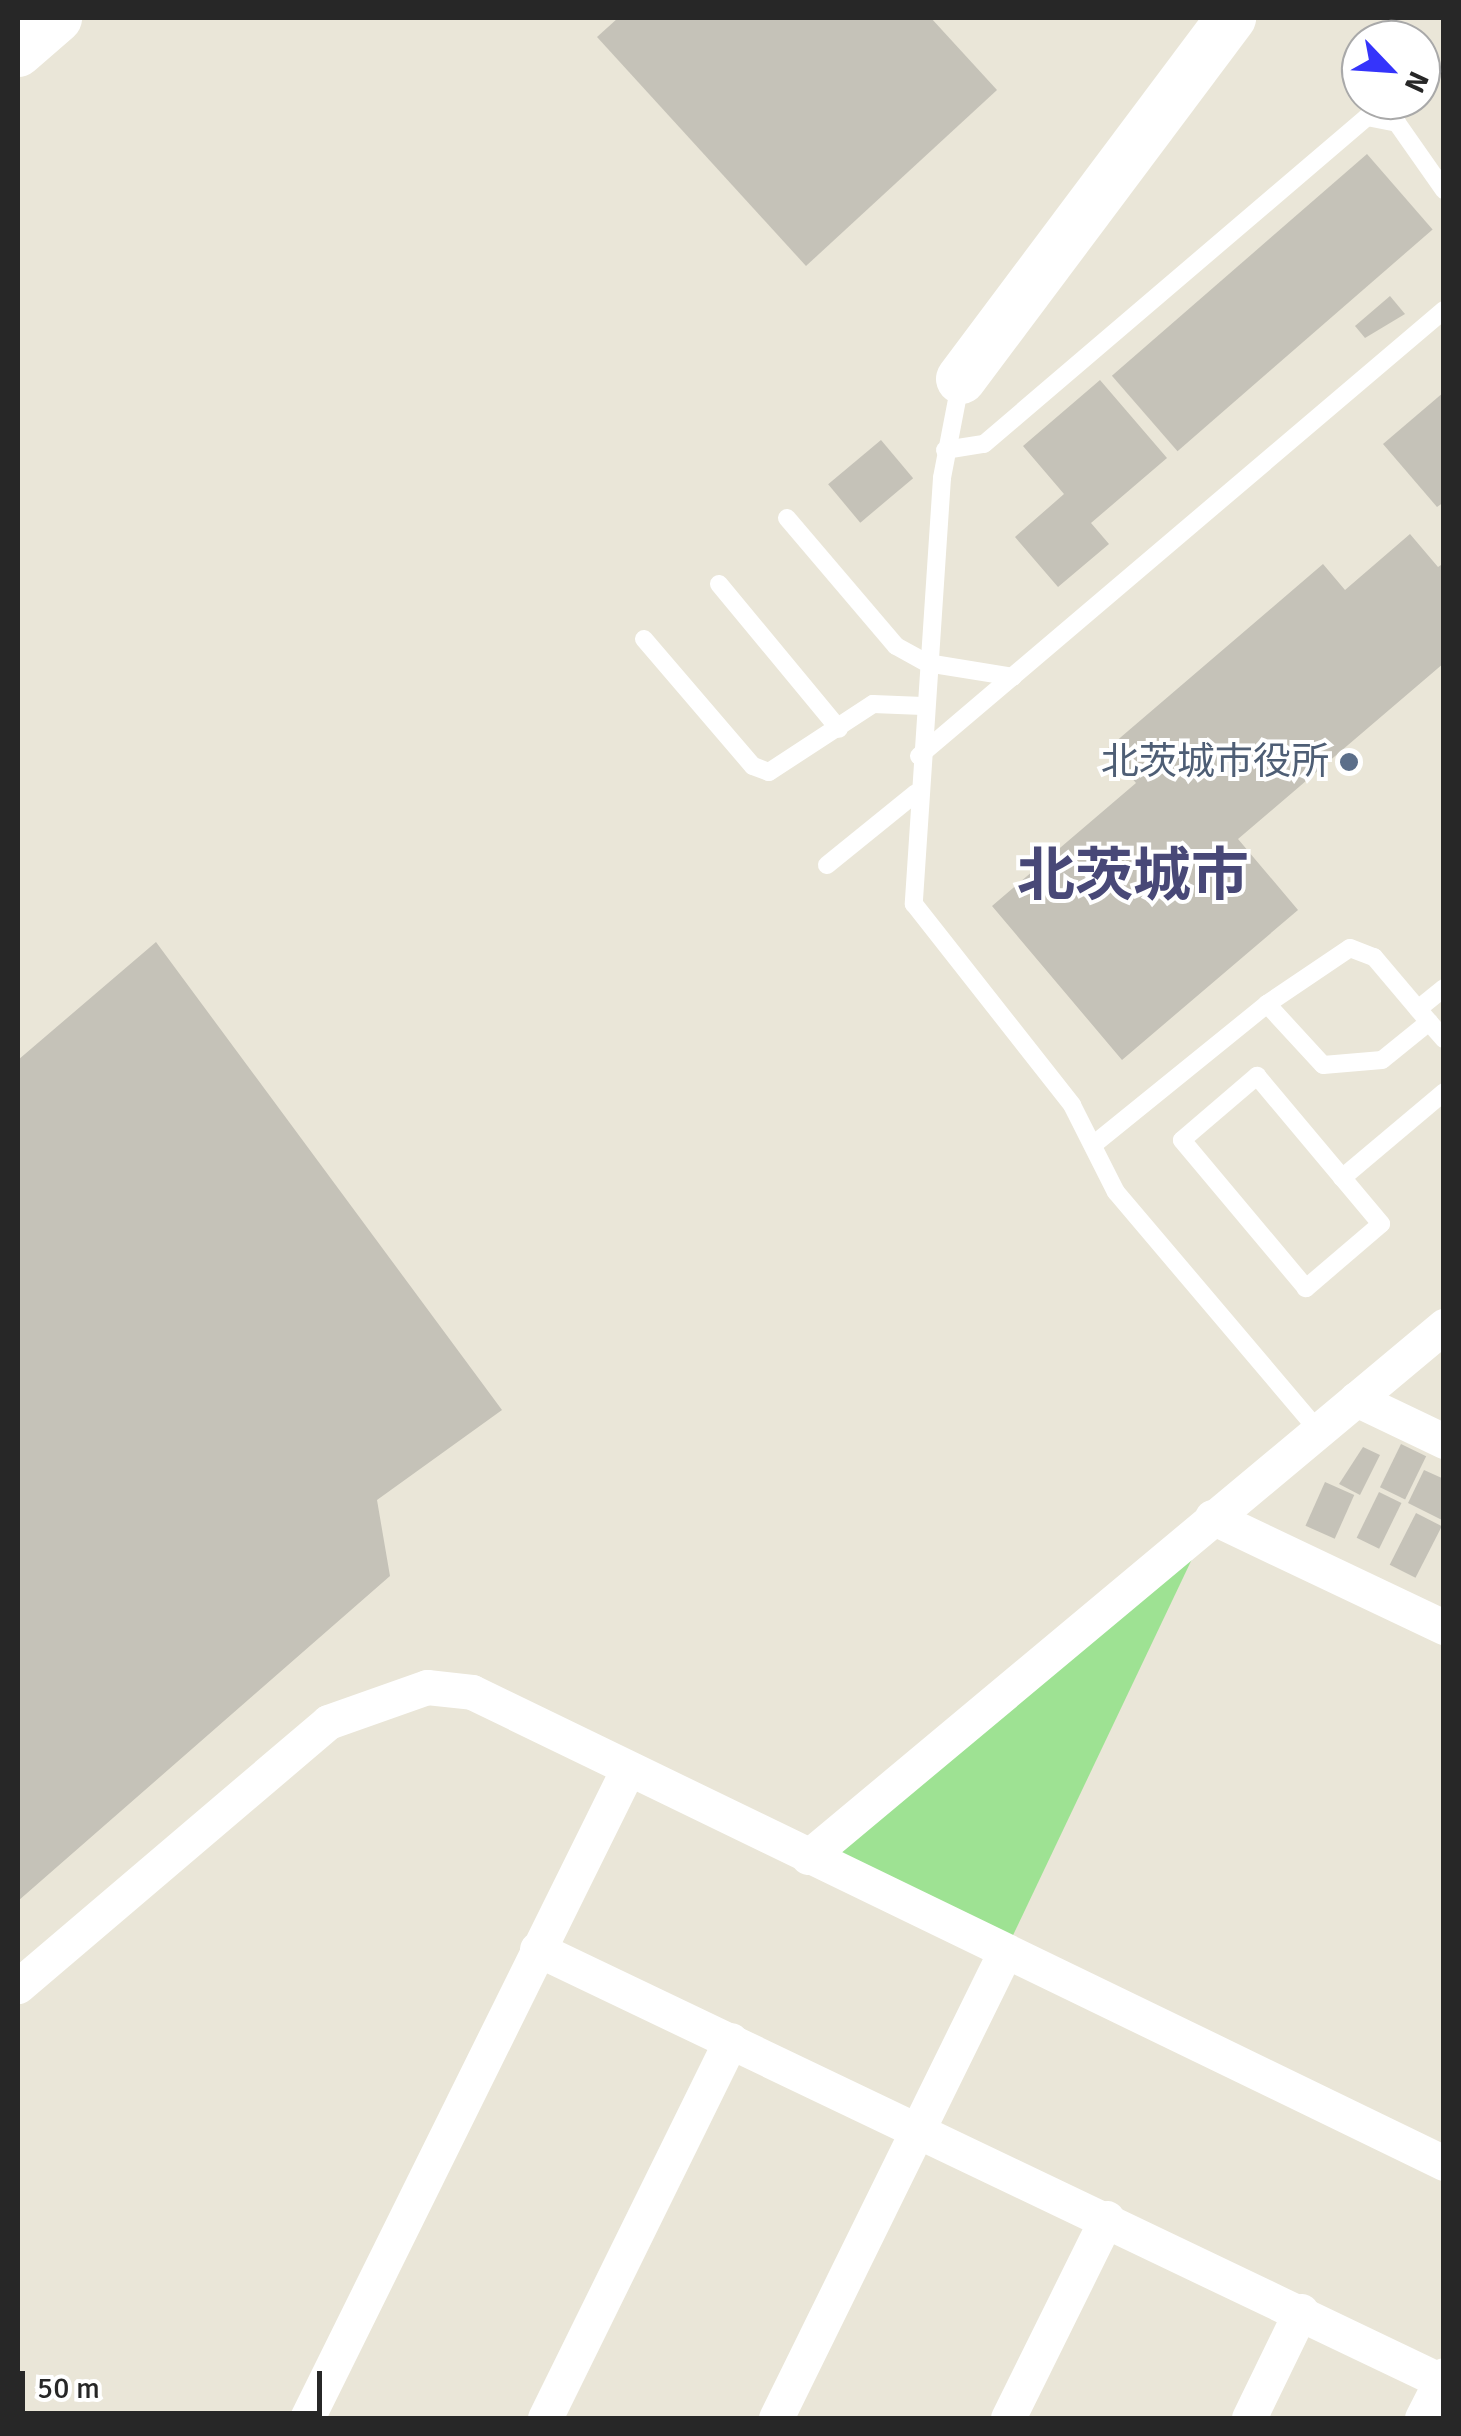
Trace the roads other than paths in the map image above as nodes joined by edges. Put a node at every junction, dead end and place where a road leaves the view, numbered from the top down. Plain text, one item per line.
1 (57, 18) edge
2 (1231, 18) edge
3 (18, 52) edge
4 (1444, 190) edge
5 (1444, 310) edge
6 (961, 378) joint
7 (945, 450) junction
8 (787, 518) dead end
9 (718, 584) dead end
10 (644, 639) dead end
11 (926, 663) junction
12 (1013, 677) junction
13 (924, 706) junction
14 (839, 729) junction
15 (919, 756) junction
16 (916, 792) junction
17 (826, 865) dead end
18 (1444, 988) edge
19 (1267, 1004) junction
20 (1424, 1015) junction
21 (1444, 1038) edge
22 (1444, 1092) edge
23 (1093, 1145) junction
24 (1342, 1178) junction
25 (1444, 1326) edge
26 (1356, 1399) junction
27 (1318, 1430) junction
28 (1444, 1441) edge
29 (1212, 1518) junction
30 (1444, 1628) edge
31 (628, 1769) junction
32 (808, 1858) junction
33 (537, 1948) junction
34 (1005, 1952) junction
35 (18, 1986) edge
36 (732, 2040) junction
37 (918, 2125) junction
38 (1444, 2163) edge
39 (1107, 2218) junction
40 (1301, 2311) junction
41 (1442, 2378) edge
42 (307, 2418) edge
43 (545, 2418) edge
44 (776, 2418) edge
45 (1008, 2418) edge
46 (1249, 2418) edge
47 (1422, 2418) edge

1 - 3 street
2 - 6 street
4 - 7 lane
5 - 12 lane
6 - 7 lane
7 - 11 lane
8 - 11 lane
9 - 14 lane
10 - 14 lane
11 - 12 lane
11 - 13 lane
12 - 15 lane
13 - 14 lane
13 - 15 lane
15 - 16 lane
16 - 17 lane
16 - 23 lane
18 - 20 lane
19 - 20 lane
19 - 20 lane
19 - 23 lane
20 - 21 lane
22 - 24 lane
23 - 27 lane
24 - 24 lane
25 - 26 street
26 - 27 street
26 - 28 street
27 - 29 street
29 - 30 street
29 - 32 street
31 - 32 street
31 - 33 street
31 - 35 street
32 - 34 street
33 - 36 street
33 - 42 street
34 - 37 street
34 - 38 street
36 - 37 street
36 - 43 street
37 - 39 street
37 - 44 street
39 - 40 street
39 - 45 street
40 - 41 street
40 - 46 street
41 - 47 street

